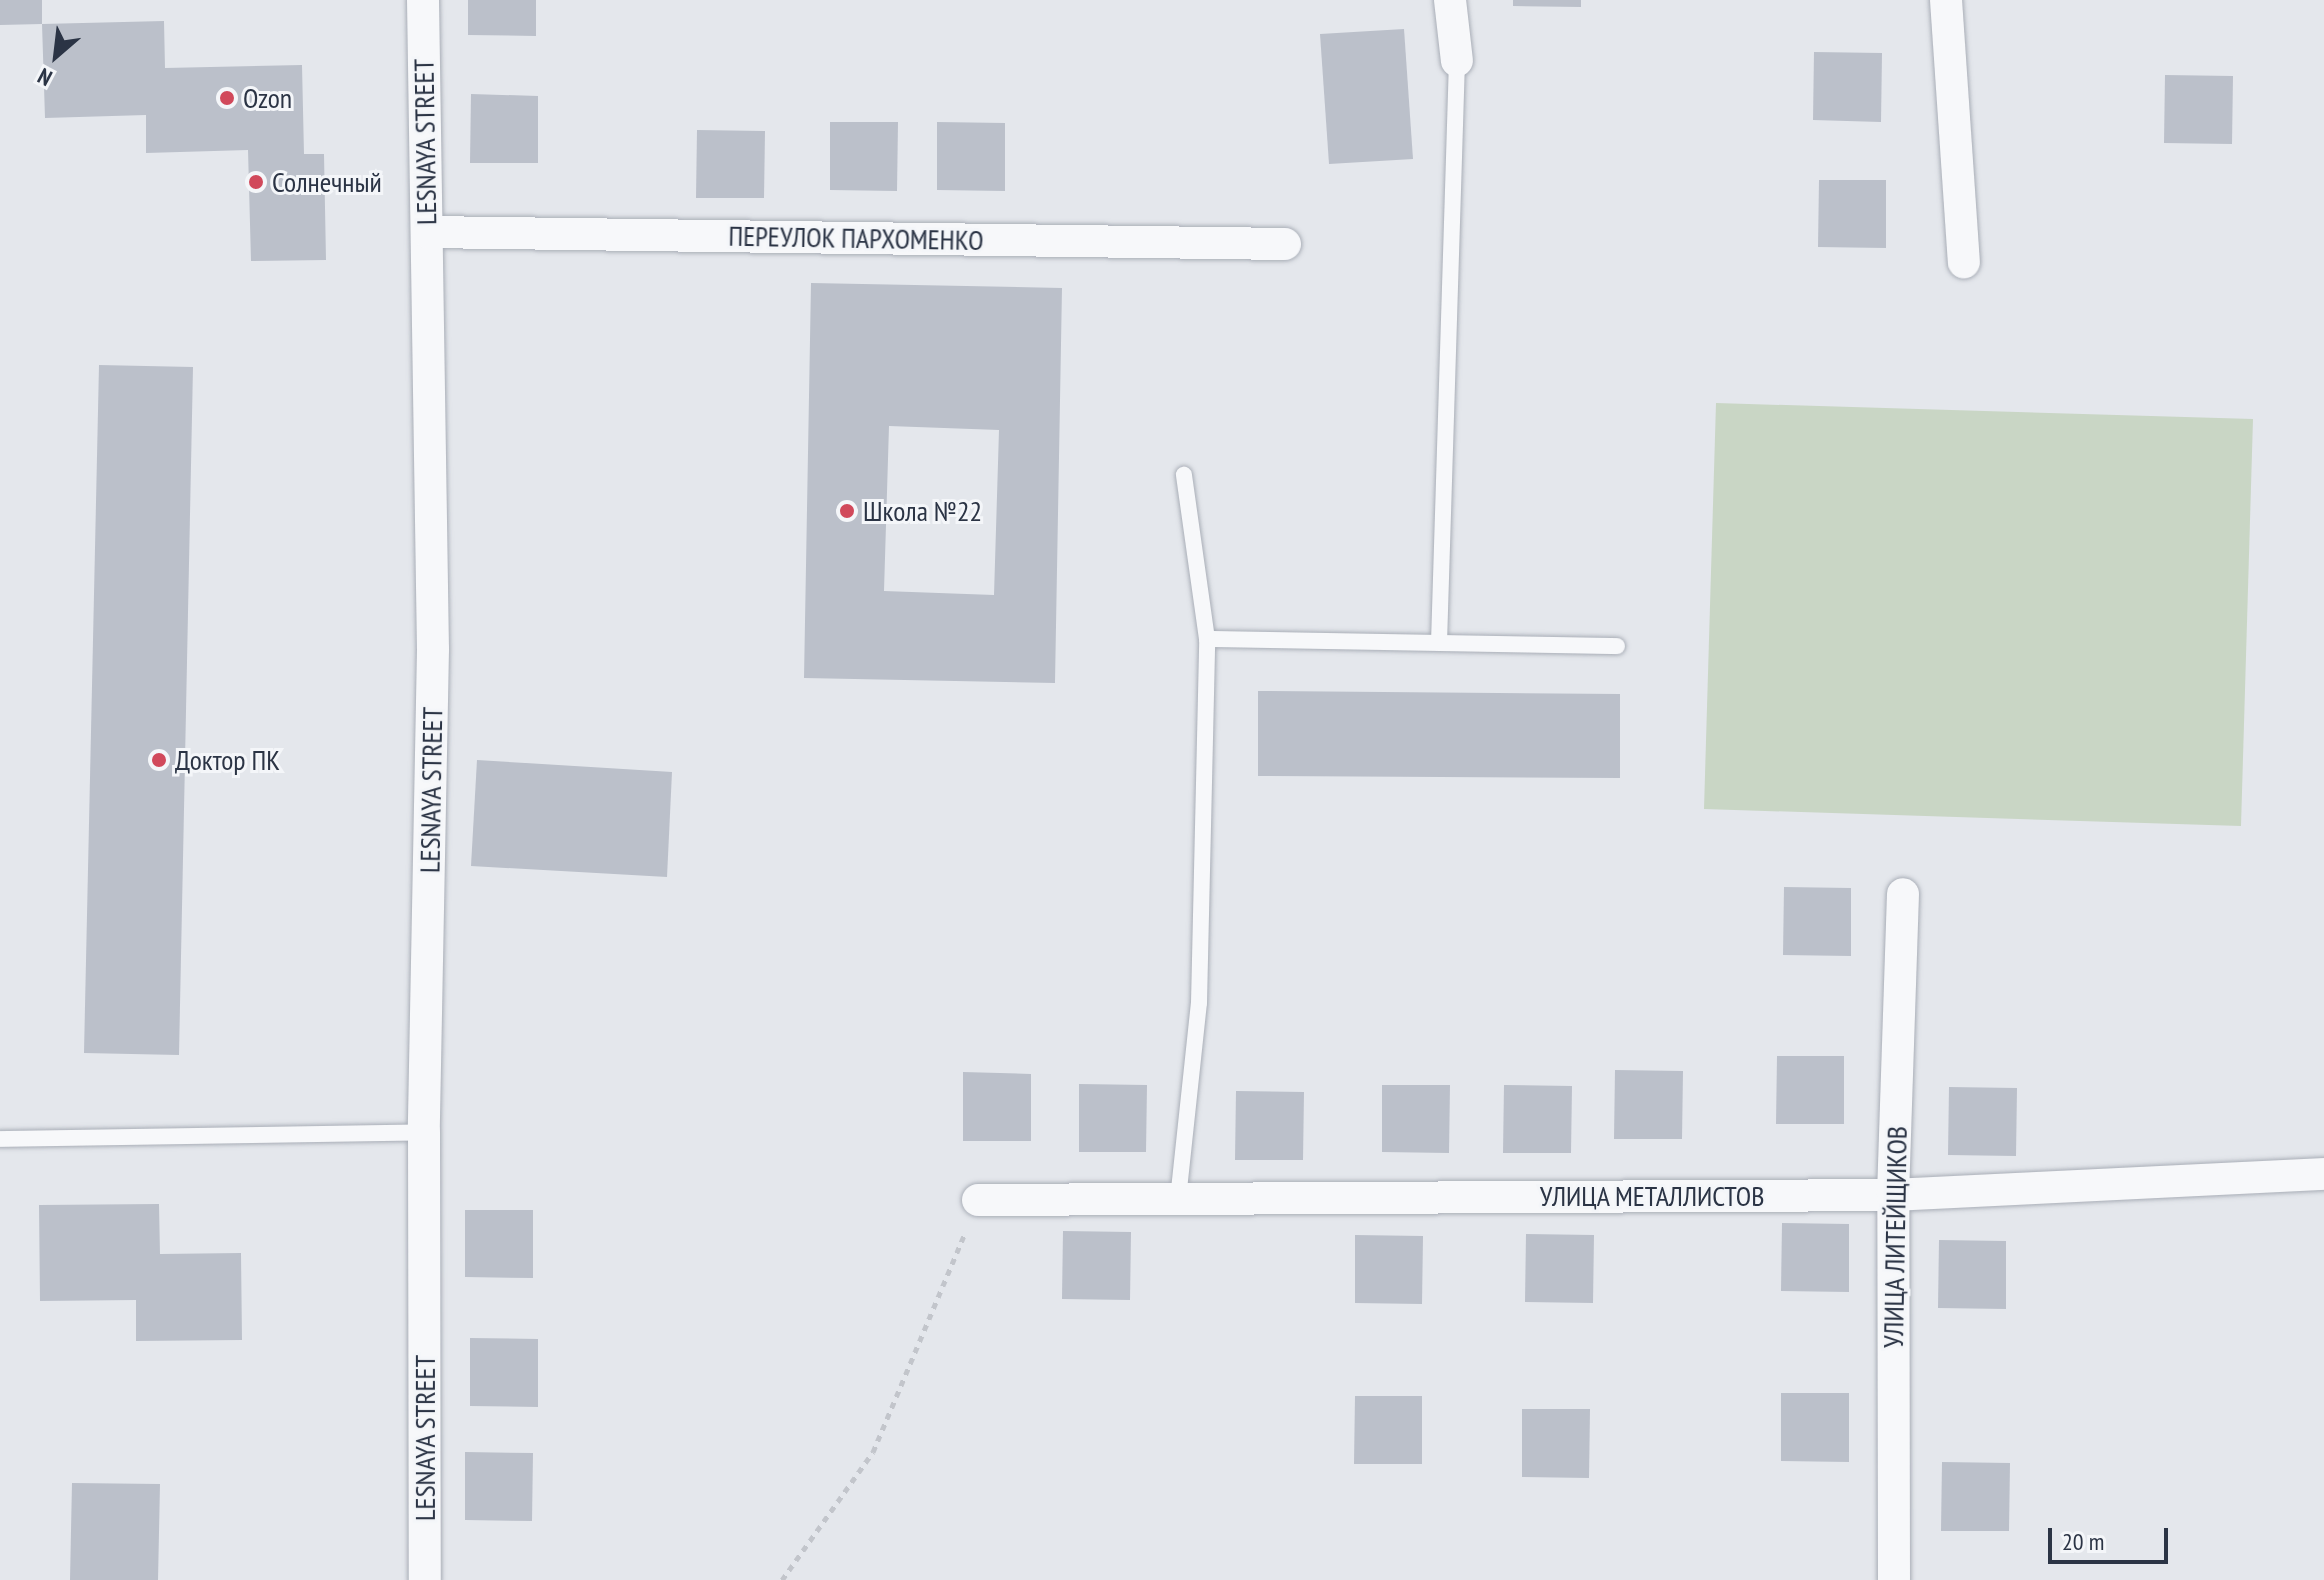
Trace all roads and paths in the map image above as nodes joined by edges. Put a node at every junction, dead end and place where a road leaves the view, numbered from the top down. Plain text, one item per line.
1 (423, 0) edge
2 (1450, 0) edge
3 (1946, 0) edge
4 (1457, 61) joint
5 (427, 232) junction
6 (1285, 244) dead end
7 (1964, 262) dead end
8 (1184, 475) dead end
9 (1207, 639) junction
10 (1439, 643) junction
11 (1617, 646) dead end
12 (1903, 894) dead end
13 (424, 1132) junction
14 (0, 1139) edge
15 (2324, 1174) edge
16 (1893, 1195) junction
17 (1178, 1199) junction
18 (978, 1200) joint
19 (425, 1580) edge
20 (782, 1580) edge
21 (1894, 1580) edge

1 - 5 street, LESNAYA STREET
2 - 4 street
3 - 7 street
4 - 10 lane
5 - 6 street, ПЕРЕУЛОК ПАРХОМЕНКО
5 - 13 street, LESNAYA STREET
8 - 9 lane
9 - 10 lane
9 - 17 lane
10 - 11 lane
12 - 16 street, УЛИЦА ЛИТЕЙЩИКОВ
13 - 14 lane
13 - 19 street, LESNAYA STREET
15 - 16 street, УЛИЦА МЕТАЛЛИСТОВ
16 - 17 street, УЛИЦА МЕТАЛЛИСТОВ
16 - 21 street, УЛИЦА ЛИТЕЙЩИКОВ
17 - 18 street, УЛИЦА МЕТАЛЛИСТОВ
18 - 20 path

